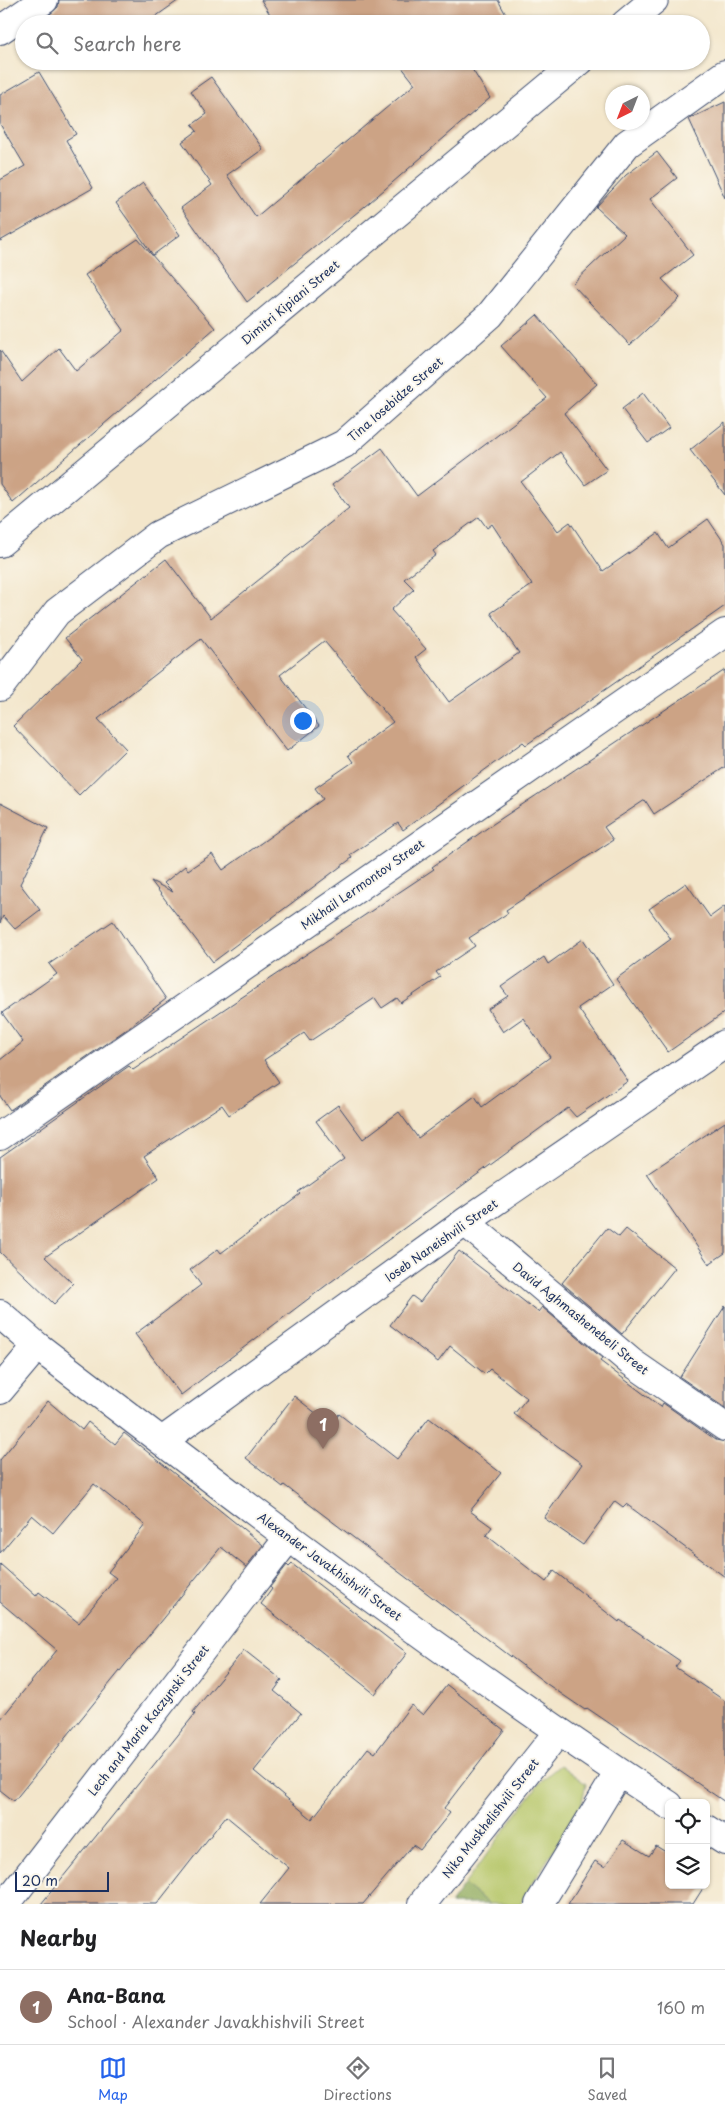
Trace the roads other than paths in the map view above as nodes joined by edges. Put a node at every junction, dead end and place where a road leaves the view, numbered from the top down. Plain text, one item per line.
1 (44, 0) edge
2 (654, 0) edge
3 (22, 15) edge
4 (636, 15) edge
5 (15, 20) edge
6 (0, 30) edge
7 (569, 70) edge
8 (725, 74) edge
9 (0, 543) edge
10 (725, 633) edge
11 (0, 687) edge
12 (725, 1044) edge
13 (0, 1136) edge
14 (465, 1222) junction
15 (0, 1314) edge
16 (37, 1346) junction
17 (0, 1390) edge
18 (725, 1427) edge
19 (162, 1441) junction
20 (289, 1537) junction
21 (558, 1732) junction
22 (619, 1772) junction
23 (665, 1802) edge
24 (710, 1832) edge
25 (725, 1841) edge
26 (6, 1904) edge
27 (422, 1904) edge
28 (539, 1904) edge

1 - 3 street
2 - 4 street
5 - 6 street
7 - 9 street, Dimitri Kipiani Street
8 - 11 street, Tina Iosebidze Street
10 - 13 street, Mikhail Lermontov Street
12 - 14 street, Ioseb Naneishvili Street
14 - 18 street, David Aghmashenebeli Street
14 - 19 street, Ioseb Naneishvili Street
15 - 16 street, Alexander Javakhishvili Street
16 - 17 street
16 - 19 street, Alexander Javakhishvili Street
19 - 20 street, Alexander Javakhishvili Street
20 - 21 street, Alexander Javakhishvili Street
20 - 26 street, Lech and Maria Kaczynski Street
21 - 22 street, Alexander Javakhishvili Street
21 - 27 street, Niko Muskhelishvili Street
22 - 23 street, Alexander Javakhishvili Street
22 - 28 street
24 - 25 street

